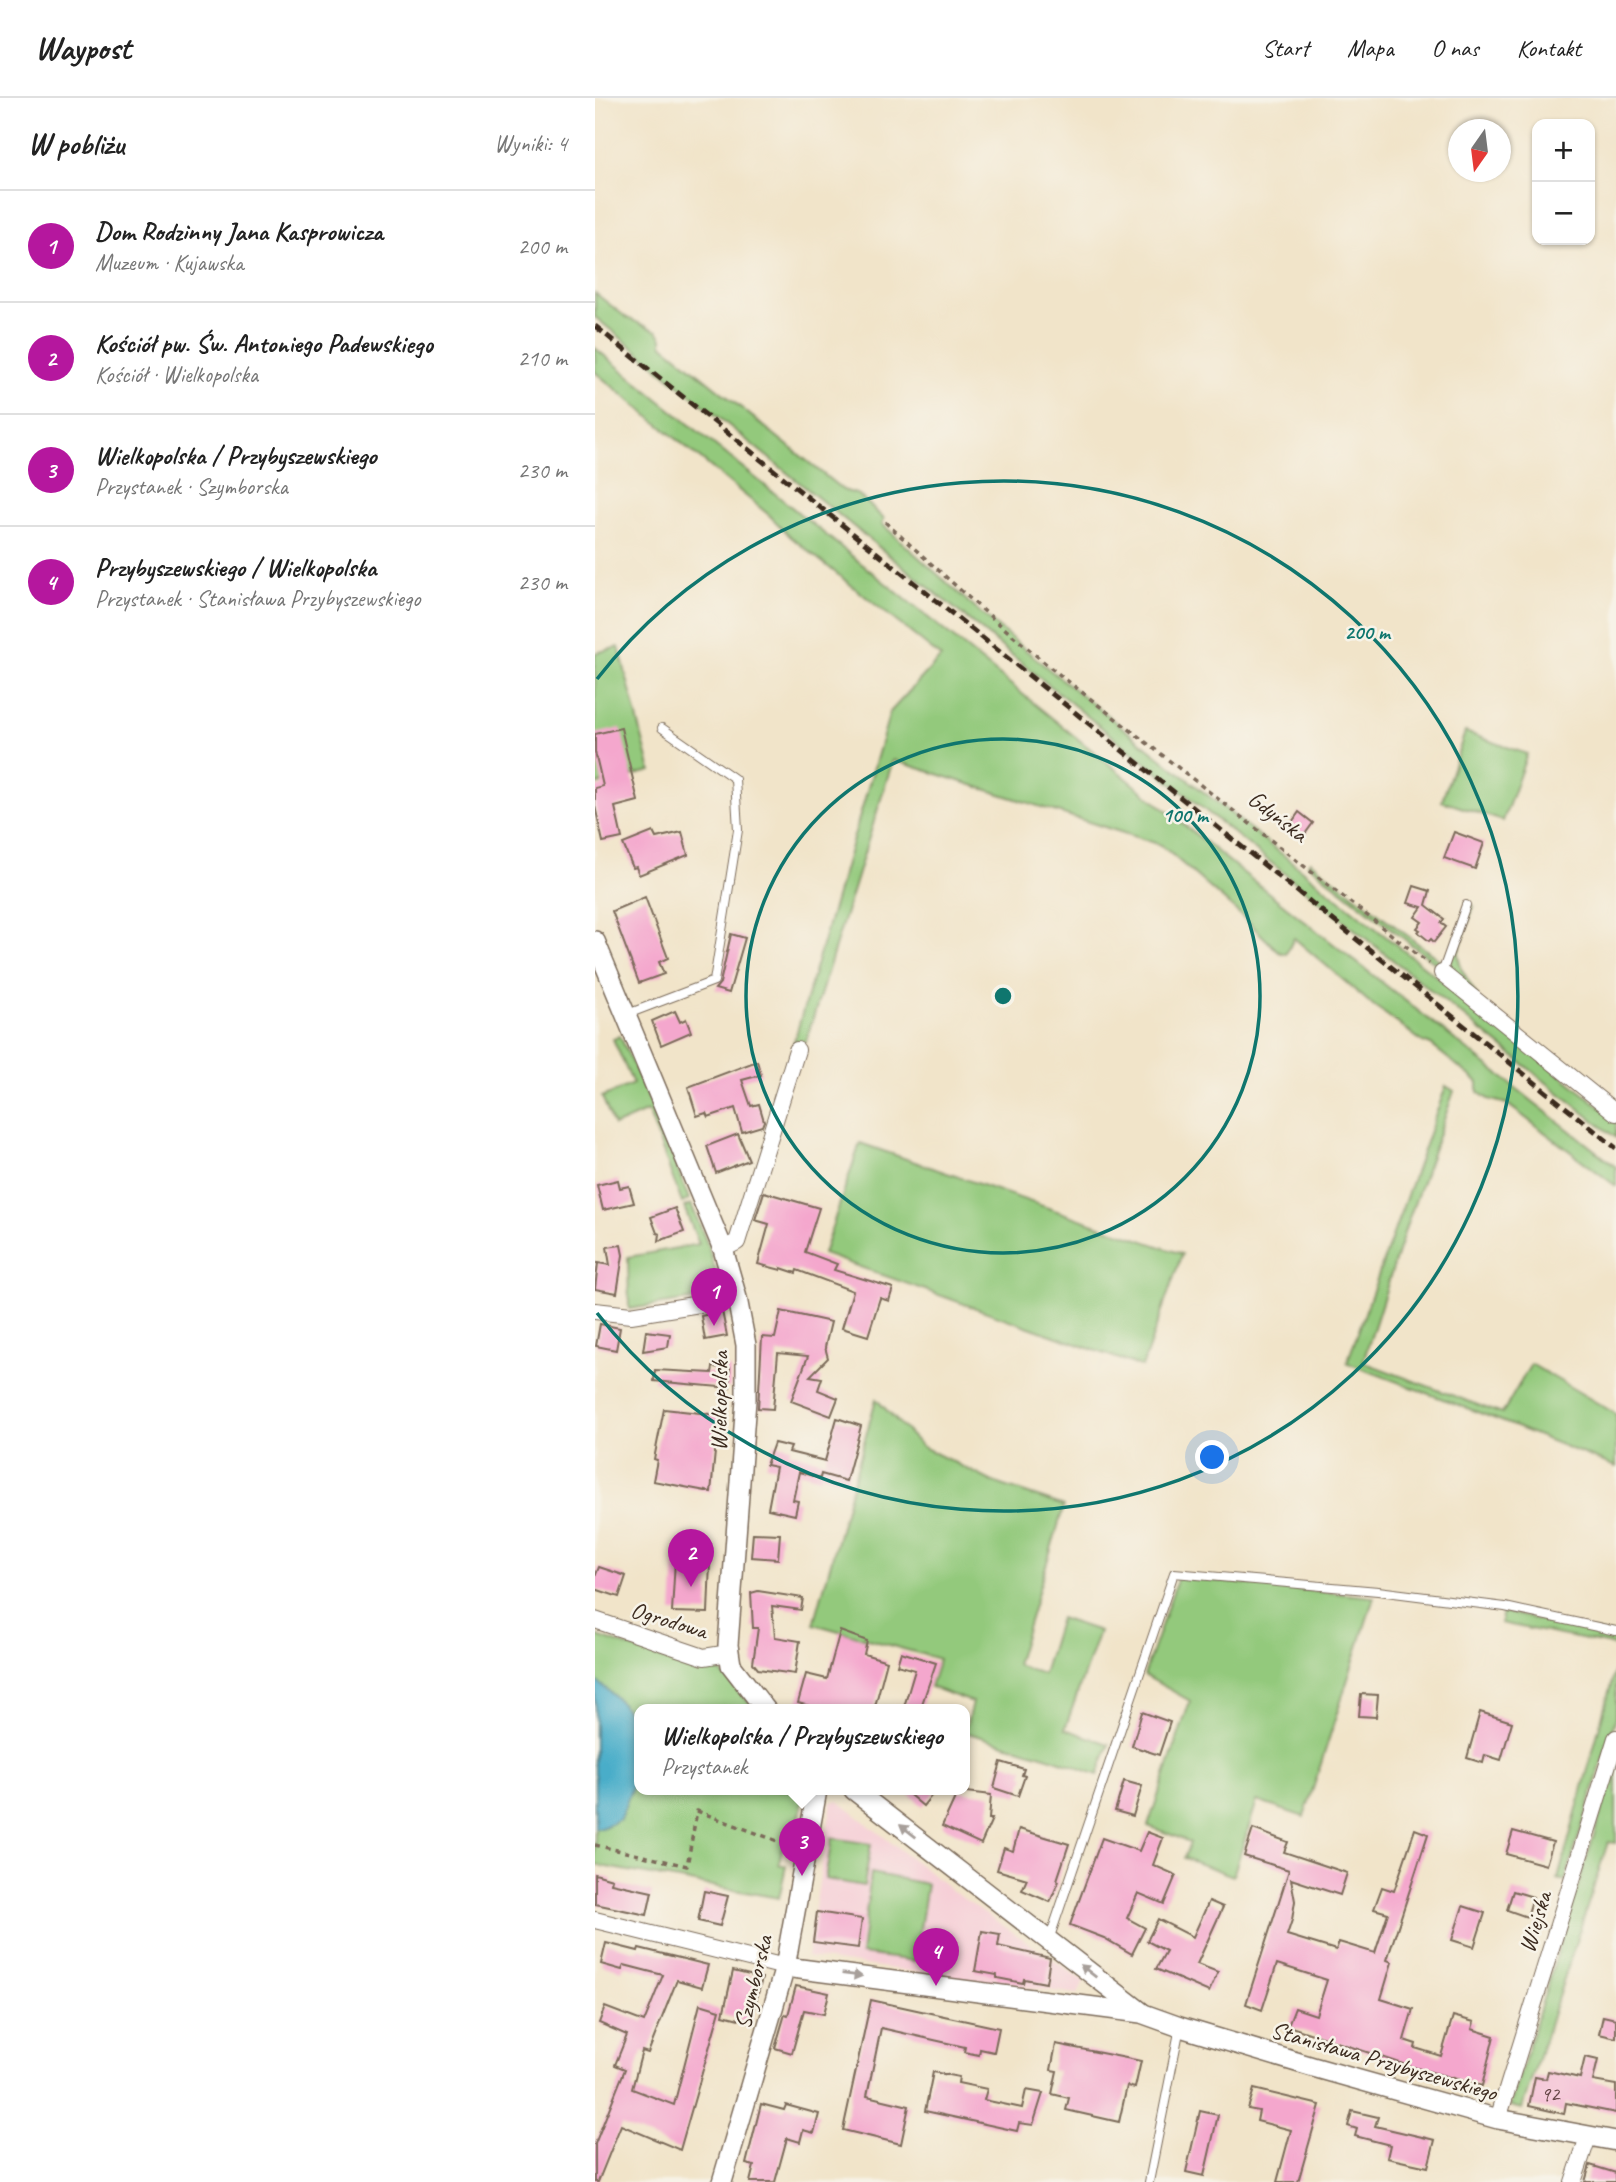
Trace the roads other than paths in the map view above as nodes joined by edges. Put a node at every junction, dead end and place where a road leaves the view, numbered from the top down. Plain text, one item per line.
1 (662, 728) dead end
2 (1466, 905) dead end
3 (595, 941) edge
4 (1442, 974) joint
5 (625, 1014) junction
6 (797, 1050) dead end
7 (1616, 1113) edge
8 (723, 1250) junction
9 (737, 1298) junction
10 (595, 1311) edge
11 (595, 1620) edge
12 (1616, 1631) edge
13 (729, 1653) junction
14 (761, 1704) edge
15 (1616, 1738) edge
16 (816, 1795) edge
17 (860, 1795) edge
18 (595, 1920) edge
19 (1049, 1940) junction
20 (785, 1967) junction
21 (1141, 2013) junction
22 (1180, 2027) junction
23 (1498, 2119) junction
24 (1588, 2137) junction
25 (1616, 2141) edge
26 (722, 2182) edge
27 (1149, 2182) edge
28 (1573, 2182) edge

1 - 5 lane
2 - 4 lane
3 - 5 street, Wielkopolska
4 - 7 street
5 - 8 street, Wielkopolska
6 - 8 street
8 - 9 street, Wielkopolska
9 - 10 street
9 - 13 street, Wielkopolska
11 - 13 street, Ogrodowa
12 - 19 lane
13 - 14 street, Wielkopolska
15 - 23 street, Wiejska
16 - 20 street, Szymborska
19 -> 17 street, Stanisława Przybyszewskiego
18 - 20 street
21 -> 19 street, Stanisława Przybyszewskiego
20 -> 21 street, Stanisława Przybyszewskiego
20 - 26 street, Szymborska
21 - 22 street, Stanisława Przybyszewskiego
22 - 23 street, Stanisława Przybyszewskiego
22 - 27 lane
23 - 24 street, Stanisława Przybyszewskiego
24 - 25 street, Stanisława Przybyszewskiego
24 - 28 street

